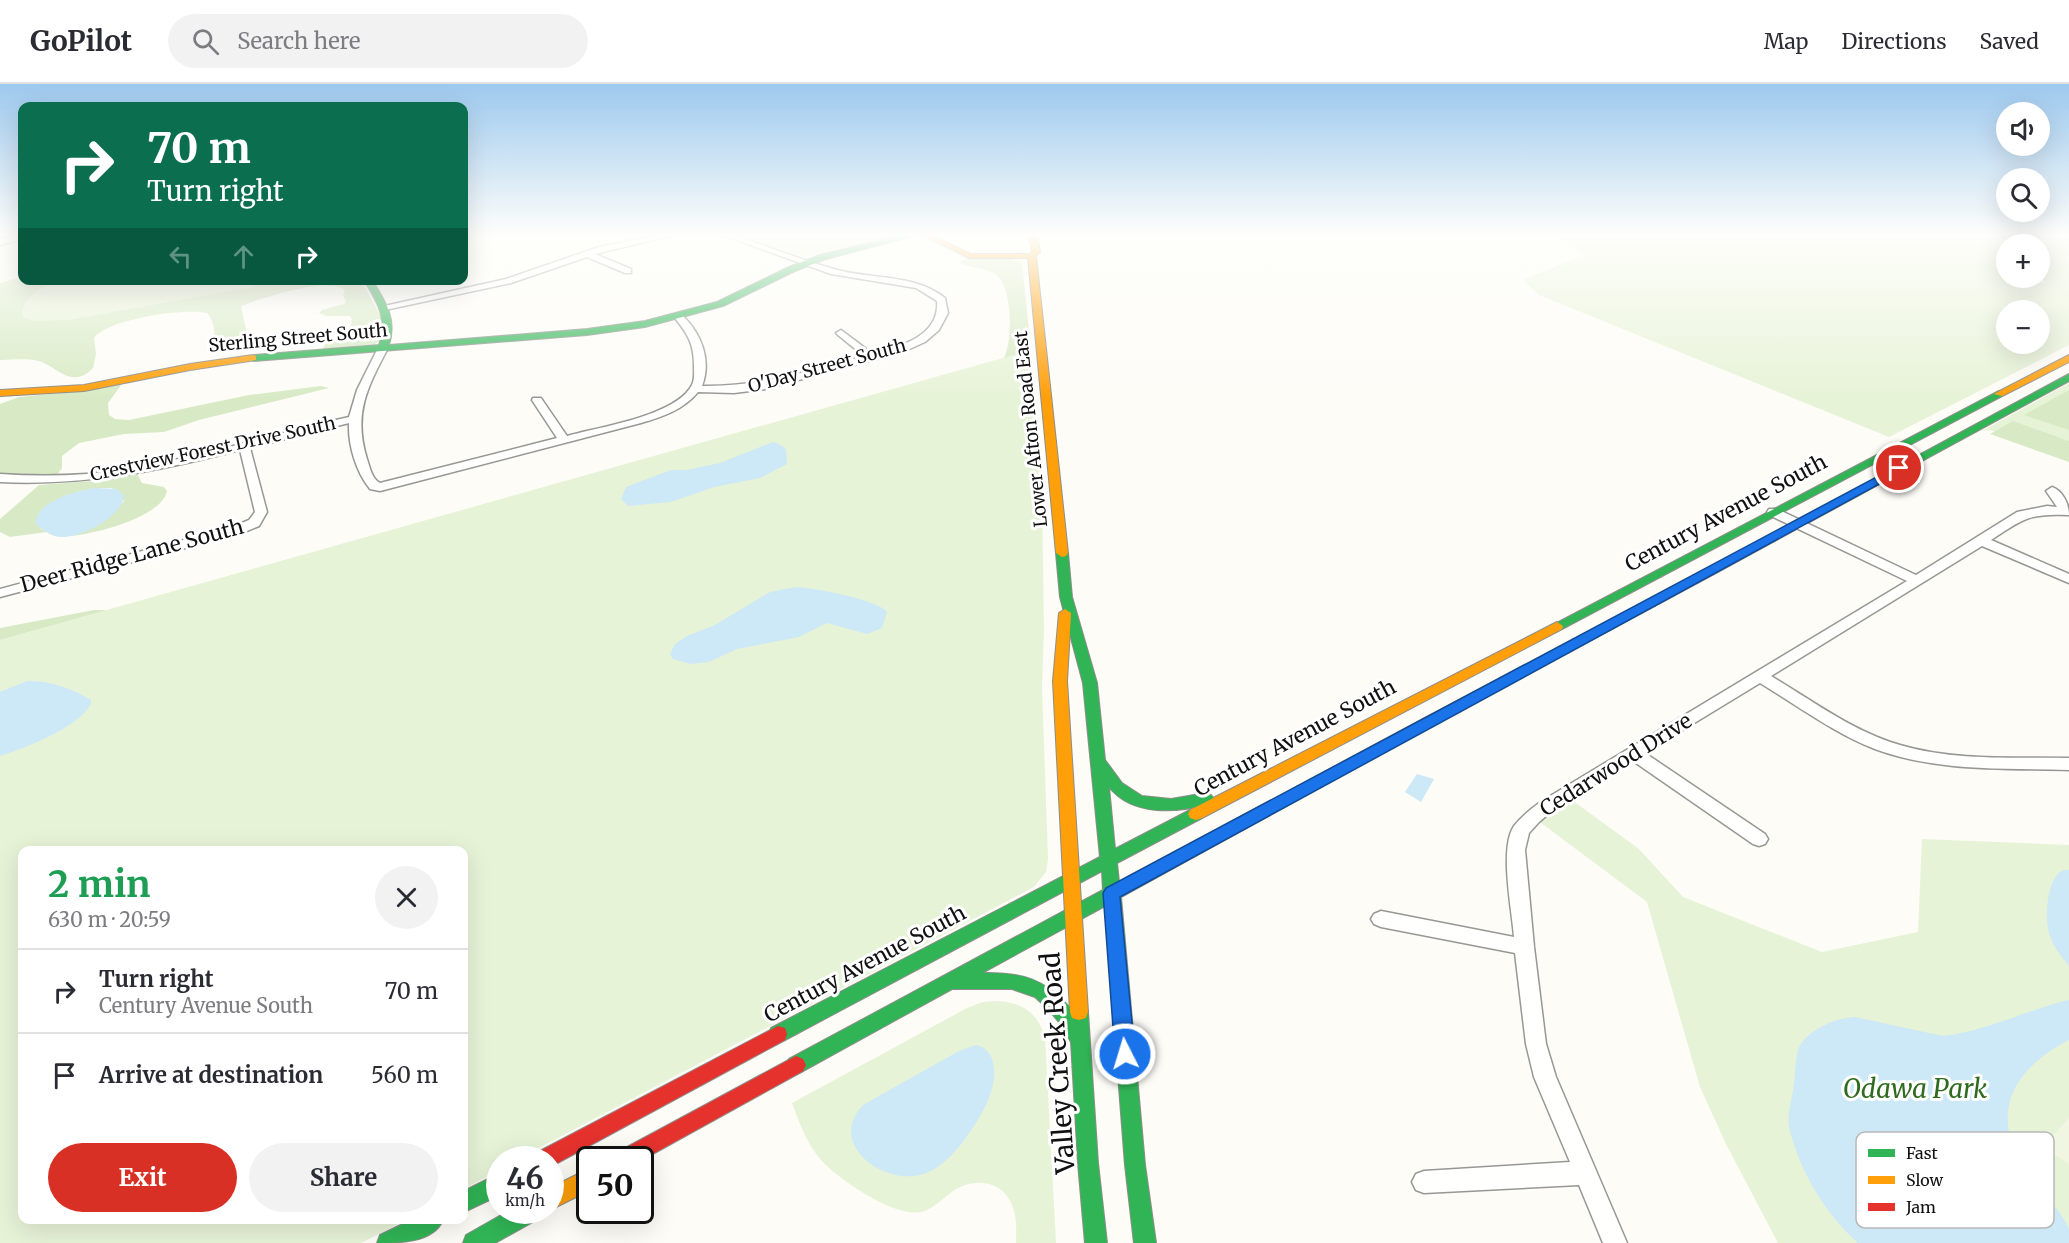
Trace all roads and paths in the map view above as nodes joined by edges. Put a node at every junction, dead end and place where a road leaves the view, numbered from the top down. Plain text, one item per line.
1 (374, 290) edge
2 (467, 290) edge
3 (750, 290) edge
4 (926, 290) edge
5 (1035, 290) edge
6 (385, 308) junction
7 (679, 316) junction
8 (841, 333) dead end
9 (383, 348) junction
10 (872, 358) junction
11 (2069, 358) edge
12 (2069, 377) edge
13 (694, 389) junction
14 (2, 395) edge
15 (537, 400) dead end
16 (354, 419) junction
17 (564, 440) junction
18 (244, 445) junction
19 (0, 478) edge
20 (2052, 491) dead end
21 (2068, 511) edge
22 (1773, 512) junction
23 (1797, 523) junction
24 (1980, 540) junction
25 (2069, 579) edge
26 (1917, 581) junction
27 (0, 593) edge
28 (1066, 597) junction
29 (1760, 676) junction
30 (1633, 753) junction
31 (1098, 760) junction
32 (2069, 764) edge
33 (1244, 789) junction
34 (1759, 838) dead end
35 (1108, 860) junction
36 (1071, 880) junction
37 (1112, 893) junction
38 (1073, 914) junction
39 (1381, 919) dead end
40 (1524, 946) junction
41 (948, 982) junction
42 (1081, 1044) junction
43 (649, 1146) edge
44 (564, 1149) edge
45 (1584, 1173) junction
46 (1424, 1182) dead end
47 (486, 1191) edge
48 (468, 1201) edge
49 (424, 1224) edge
50 (507, 1224) edge
51 (388, 1243) edge
52 (474, 1243) edge
53 (1096, 1243) edge
54 (1145, 1243) edge
55 (1615, 1243) edge

1 - 6 main road
2 - 6 street
3 - 7 main road, Sterling Street South
4 - 10 street, O'Day Street South
5 - 28 main road, Lower Afton Road East
6 - 9 main road
7 - 9 main road, Sterling Street South
7 - 13 street
8 - 10 street
9 - 14 main road, Sterling Street South
9 - 16 street
10 - 13 street, O'Day Street South
11 - 22 main road, Century Avenue South
12 - 23 main road, Century Avenue South
13 - 17 street
15 - 17 street
16 - 17 street
16 - 18 street, Crestview Forest Drive South
18 - 19 street, Crestview Forest Drive South
18 - 27 street, Deer Ridge Lane South
20 - 21 street, Cedarwood Drive
21 - 24 street, Cedarwood Drive
22 - 23 street
22 - 33 main road, Century Avenue South
23 - 26 street
23 - 37 main road, Century Avenue South
24 - 25 street
24 - 26 street, Cedarwood Drive
26 - 29 street, Cedarwood Drive
28 - 31 main road, Lower Afton Road East
28 - 36 main road, Lower Afton Road East
29 - 30 street, Cedarwood Drive
29 - 32 street
30 - 34 street
30 - 40 street, Cedarwood Drive
31 - 33 main road
31 - 35 main road, Lower Afton Road East
33 - 35 main road, Century Avenue South
35 - 36 main road, Century Avenue South
35 - 37 main road
36 - 38 main road, Valley Creek Road
36 - 44 main road, Century Avenue South
37 - 38 main road, Century Avenue South
37 - 54 main road
38 - 41 main road, Century Avenue South
38 - 42 main road, Valley Creek Road
39 - 40 street
40 - 45 street, Cedarwood Drive
41 - 42 main road
41 - 43 main road, Century Avenue South
42 - 53 main road, Valley Creek Road
45 - 46 street
45 - 55 street, Cedarwood Drive
47 - 48 main road
49 - 51 main road
50 - 52 main road

